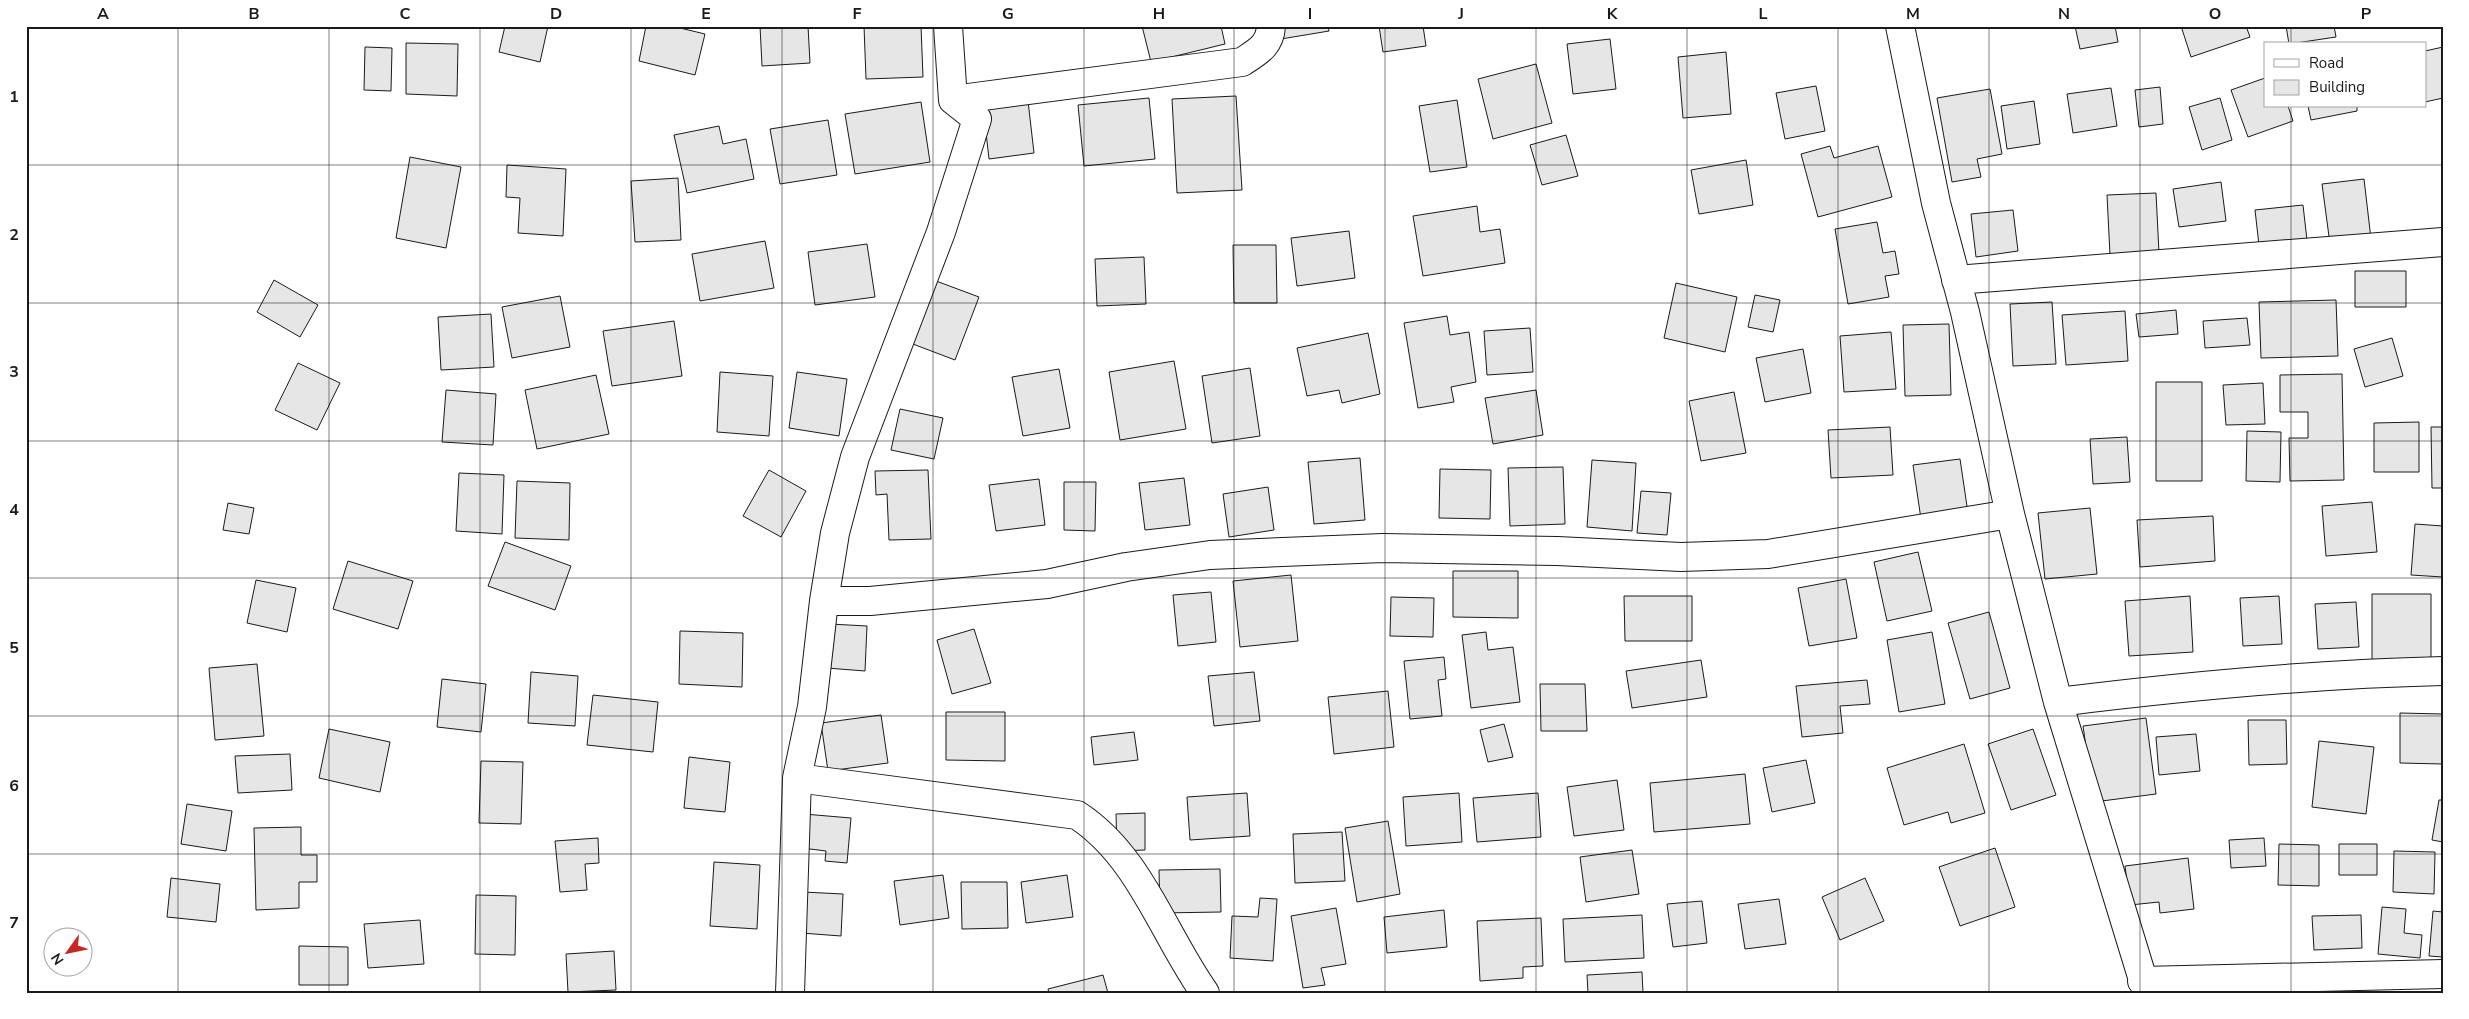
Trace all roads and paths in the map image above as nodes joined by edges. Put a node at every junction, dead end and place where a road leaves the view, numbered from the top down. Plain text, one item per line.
1 (948, 26) edge
2 (1271, 26) edge
3 (1900, 26) edge
4 (953, 100) junction
5 (2443, 242) edge
6 (1956, 280) junction
7 (2010, 514) junction
8 (824, 601) junction
9 (2443, 671) edge
10 (2058, 702) junction
11 (797, 778) junction
12 (2443, 974) edge
13 (2145, 987) edge
14 (790, 993) edge
15 (1205, 993) edge

1 - 4 street
2 - 4 street
3 - 6 street
4 - 8 street
5 - 6 street
6 - 7 street
7 - 8 street
7 - 10 street
8 - 11 street
9 - 10 street
10 - 13 street
11 - 14 street
11 - 15 street
12 - 13 street

